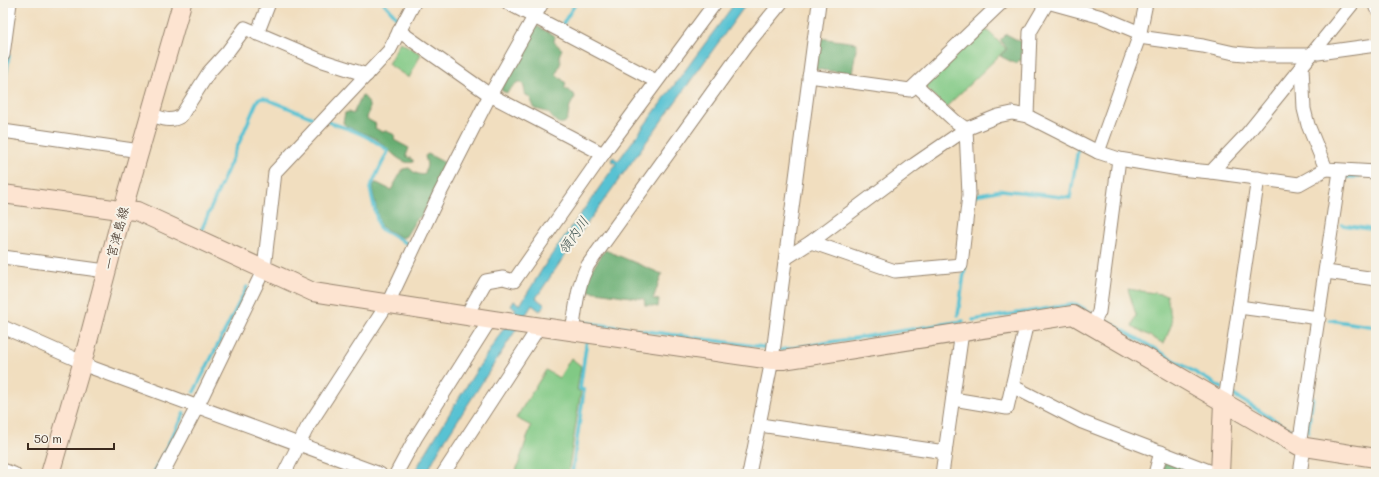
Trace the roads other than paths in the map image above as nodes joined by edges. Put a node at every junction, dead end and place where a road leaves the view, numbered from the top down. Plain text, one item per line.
1 (10, 3) edge
2 (182, 3) edge
3 (269, 3) edge
4 (414, 3) edge
5 (508, 3) edge
6 (542, 3) edge
7 (715, 3) edge
8 (781, 3) edge
9 (819, 3) edge
10 (1001, 3) edge
11 (1048, 3) edge
12 (1051, 3) edge
13 (1146, 3) edge
14 (1352, 3) edge
15 (1375, 3) edge
16 (1376, 8) edge
17 (534, 16) junction
18 (399, 31) junction
19 (257, 34) junction
20 (1139, 35) junction
21 (1376, 45) edge
22 (1313, 54) junction
23 (3, 55) edge
24 (1302, 67) junction
25 (367, 75) junction
26 (809, 76) junction
27 (656, 81) junction
28 (916, 85) junction
29 (490, 95) junction
30 (151, 115) junction
31 (1027, 116) junction
32 (966, 129) junction
33 (3, 131) edge
34 (140, 151) junction
35 (1098, 152) junction
36 (603, 154) junction
37 (1119, 159) junction
38 (1326, 169) junction
39 (1340, 171) junction
40 (1212, 172) junction
41 (1376, 172) edge
42 (1258, 178) junction
43 (3, 194) edge
44 (123, 210) junction
45 (811, 242) junction
46 (3, 257) edge
47 (786, 258) junction
48 (264, 269) junction
49 (106, 271) junction
50 (1326, 272) junction
51 (1376, 279) edge
52 (388, 303) junction
53 (1238, 307) junction
54 (466, 316) junction
55 (1319, 318) junction
56 (491, 320) junction
57 (1027, 322) junction
58 (1092, 326) junction
59 (537, 327) junction
60 (3, 328) edge
61 (572, 332) junction
62 (962, 332) junction
63 (772, 360) junction
64 (82, 363) junction
65 (1012, 386) junction
66 (953, 399) junction
67 (1223, 402) junction
68 (197, 407) junction
69 (760, 425) junction
70 (299, 445) junction
71 (1301, 446) junction
72 (946, 452) junction
73 (1161, 452) junction
74 (1376, 458) edge
75 (3, 470) edge
76 (165, 473) edge
77 (14, 474) edge
78 (50, 474) edge
79 (284, 474) edge
80 (380, 474) edge
81 (396, 474) edge
82 (443, 474) edge
83 (749, 474) edge
84 (942, 474) edge
85 (1155, 474) edge
86 (1217, 474) edge
87 (1220, 474) edge
88 (1300, 474) edge

1 - 23 street
2 - 30 street, 一宮津島線
3 - 19 street
4 - 18 street
5 - 17 street
6 - 17 street
7 - 27 street
8 - 61 street
9 - 26 street
10 - 28 street
11 - 31 street
12 - 20 street
13 - 20 street
14 - 22 street
15 - 16 street
17 - 27 street
17 - 29 street
18 - 25 street
18 - 29 street
19 - 25 street
19 - 30 street
20 - 22 street
20 - 35 street
21 - 22 street
22 - 24 street
24 - 38 street
24 - 40 street
25 - 48 street
26 - 28 street
26 - 47 street
27 - 36 street
28 - 32 street
29 - 36 street
29 - 52 street
30 - 34 street, 一宮津島線
31 - 32 street
31 - 35 street
32 - 45 street
32 - 45 street
33 - 34 street
34 - 44 street, 一宮津島線
35 - 37 street
36 - 54 street
37 - 40 street
37 - 58 street
38 - 39 street
38 - 42 street
39 - 41 street
39 - 50 street
40 - 42 street
42 - 53 street
43 - 44 street
44 - 48 street
44 - 49 street, 一宮津島線
45 - 47 street
46 - 49 street
47 - 63 street
48 - 52 street
48 - 68 street
49 - 64 street, 一宮津島線
50 - 51 street
50 - 55 street
52 - 54 street
52 - 70 street
53 - 55 street
53 - 67 street
54 - 56 street
55 - 71 street
56 - 59 street
56 - 81 street
57 - 58 street
57 - 62 street
57 - 65 street
58 - 67 street
59 - 61 street
59 - 82 street
60 - 64 street
61 - 63 street
62 - 63 street
62 - 66 street
63 - 69 street
64 - 68 street
64 - 78 street, 一宮津島線
65 - 66 street
65 - 73 street
66 - 72 street
67 - 71 street
67 - 87 street
68 - 70 street
68 - 76 street
69 - 72 street
69 - 83 street
70 - 79 street
70 - 80 street
71 - 74 street
71 - 88 street
72 - 84 street
73 - 85 street
73 - 86 street
75 - 77 street

